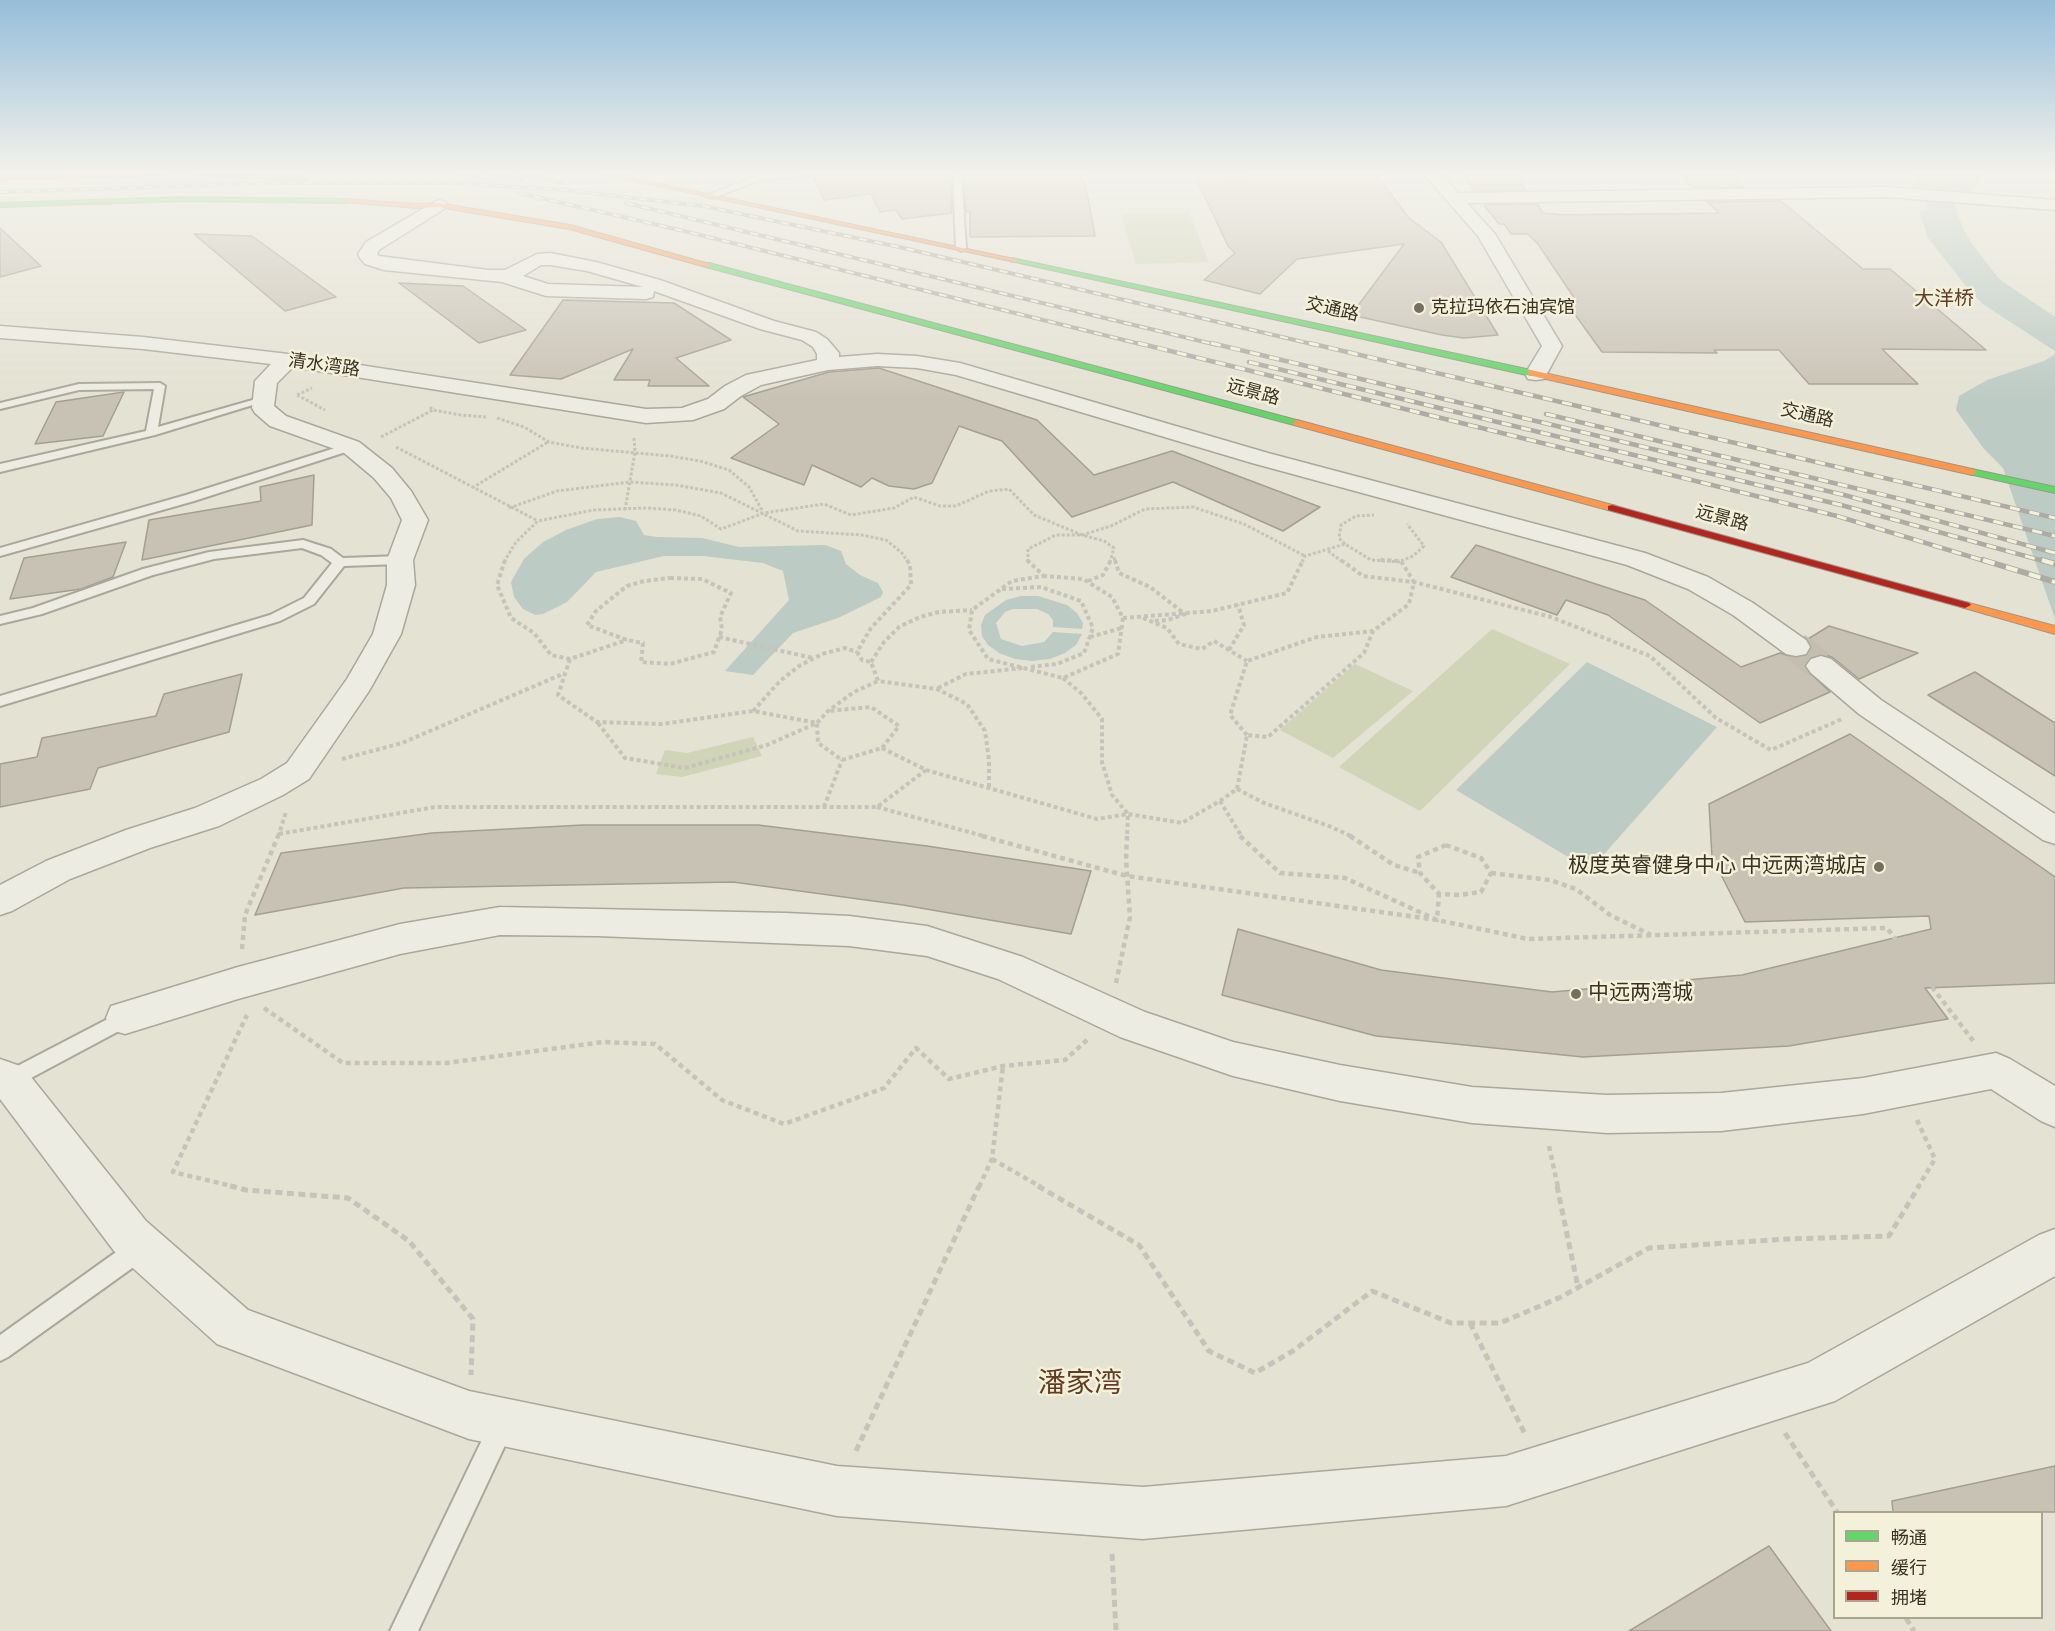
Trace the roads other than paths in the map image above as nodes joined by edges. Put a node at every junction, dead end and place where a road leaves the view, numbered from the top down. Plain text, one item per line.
1 (370, 249) edge
2 (654, 249) edge
3 (966, 249) edge
4 (1495, 249) edge
5 (504, 276) junction
6 (671, 290) junction
7 (0, 332) edge
8 (288, 360) junction
9 (828, 364) junction
10 (1536, 374) junction
11 (263, 400) junction
12 (0, 406) edge
13 (151, 433) junction
14 (351, 447) junction
15 (0, 468) edge
16 (2055, 490) edge
17 (0, 552) edge
18 (400, 560) junction
19 (340, 562) junction
20 (0, 620) edge
21 (2055, 630) edge
22 (1796, 647) tunnel mouth
23 (1821, 666) tunnel mouth
24 (0, 701) edge
25 (2055, 831) edge
26 (0, 901) edge
27 (125, 1018) joint
28 (5, 1078) edge
29 (2055, 1108) edge
30 (142, 1246) junction
31 (2055, 1251) edge
32 (0, 1349) edge
33 (487, 1419) junction
34 (404, 1631) edge

1 - 5 street
2 - 21 street, 远景路
3 - 10 street, 交通路
4 - 10 street
5 - 6 street
5 - 6 street
6 - 9 street
7 - 8 street, 清水湾路
8 - 9 street, 清水湾路
8 - 11 street
9 - 22 street, 清水湾路
10 - 16 street, 交通路
11 - 13 lane
11 - 14 street
12 - 13 lane
13 - 15 lane
14 - 17 lane
14 - 18 street
18 - 19 lane
18 - 26 street
19 - 20 lane
19 - 24 lane
23 - 25 street
27 - 28 lane
27 - 29 street
28 - 30 street
30 - 32 lane
30 - 33 street
31 - 33 street
33 - 34 lane

